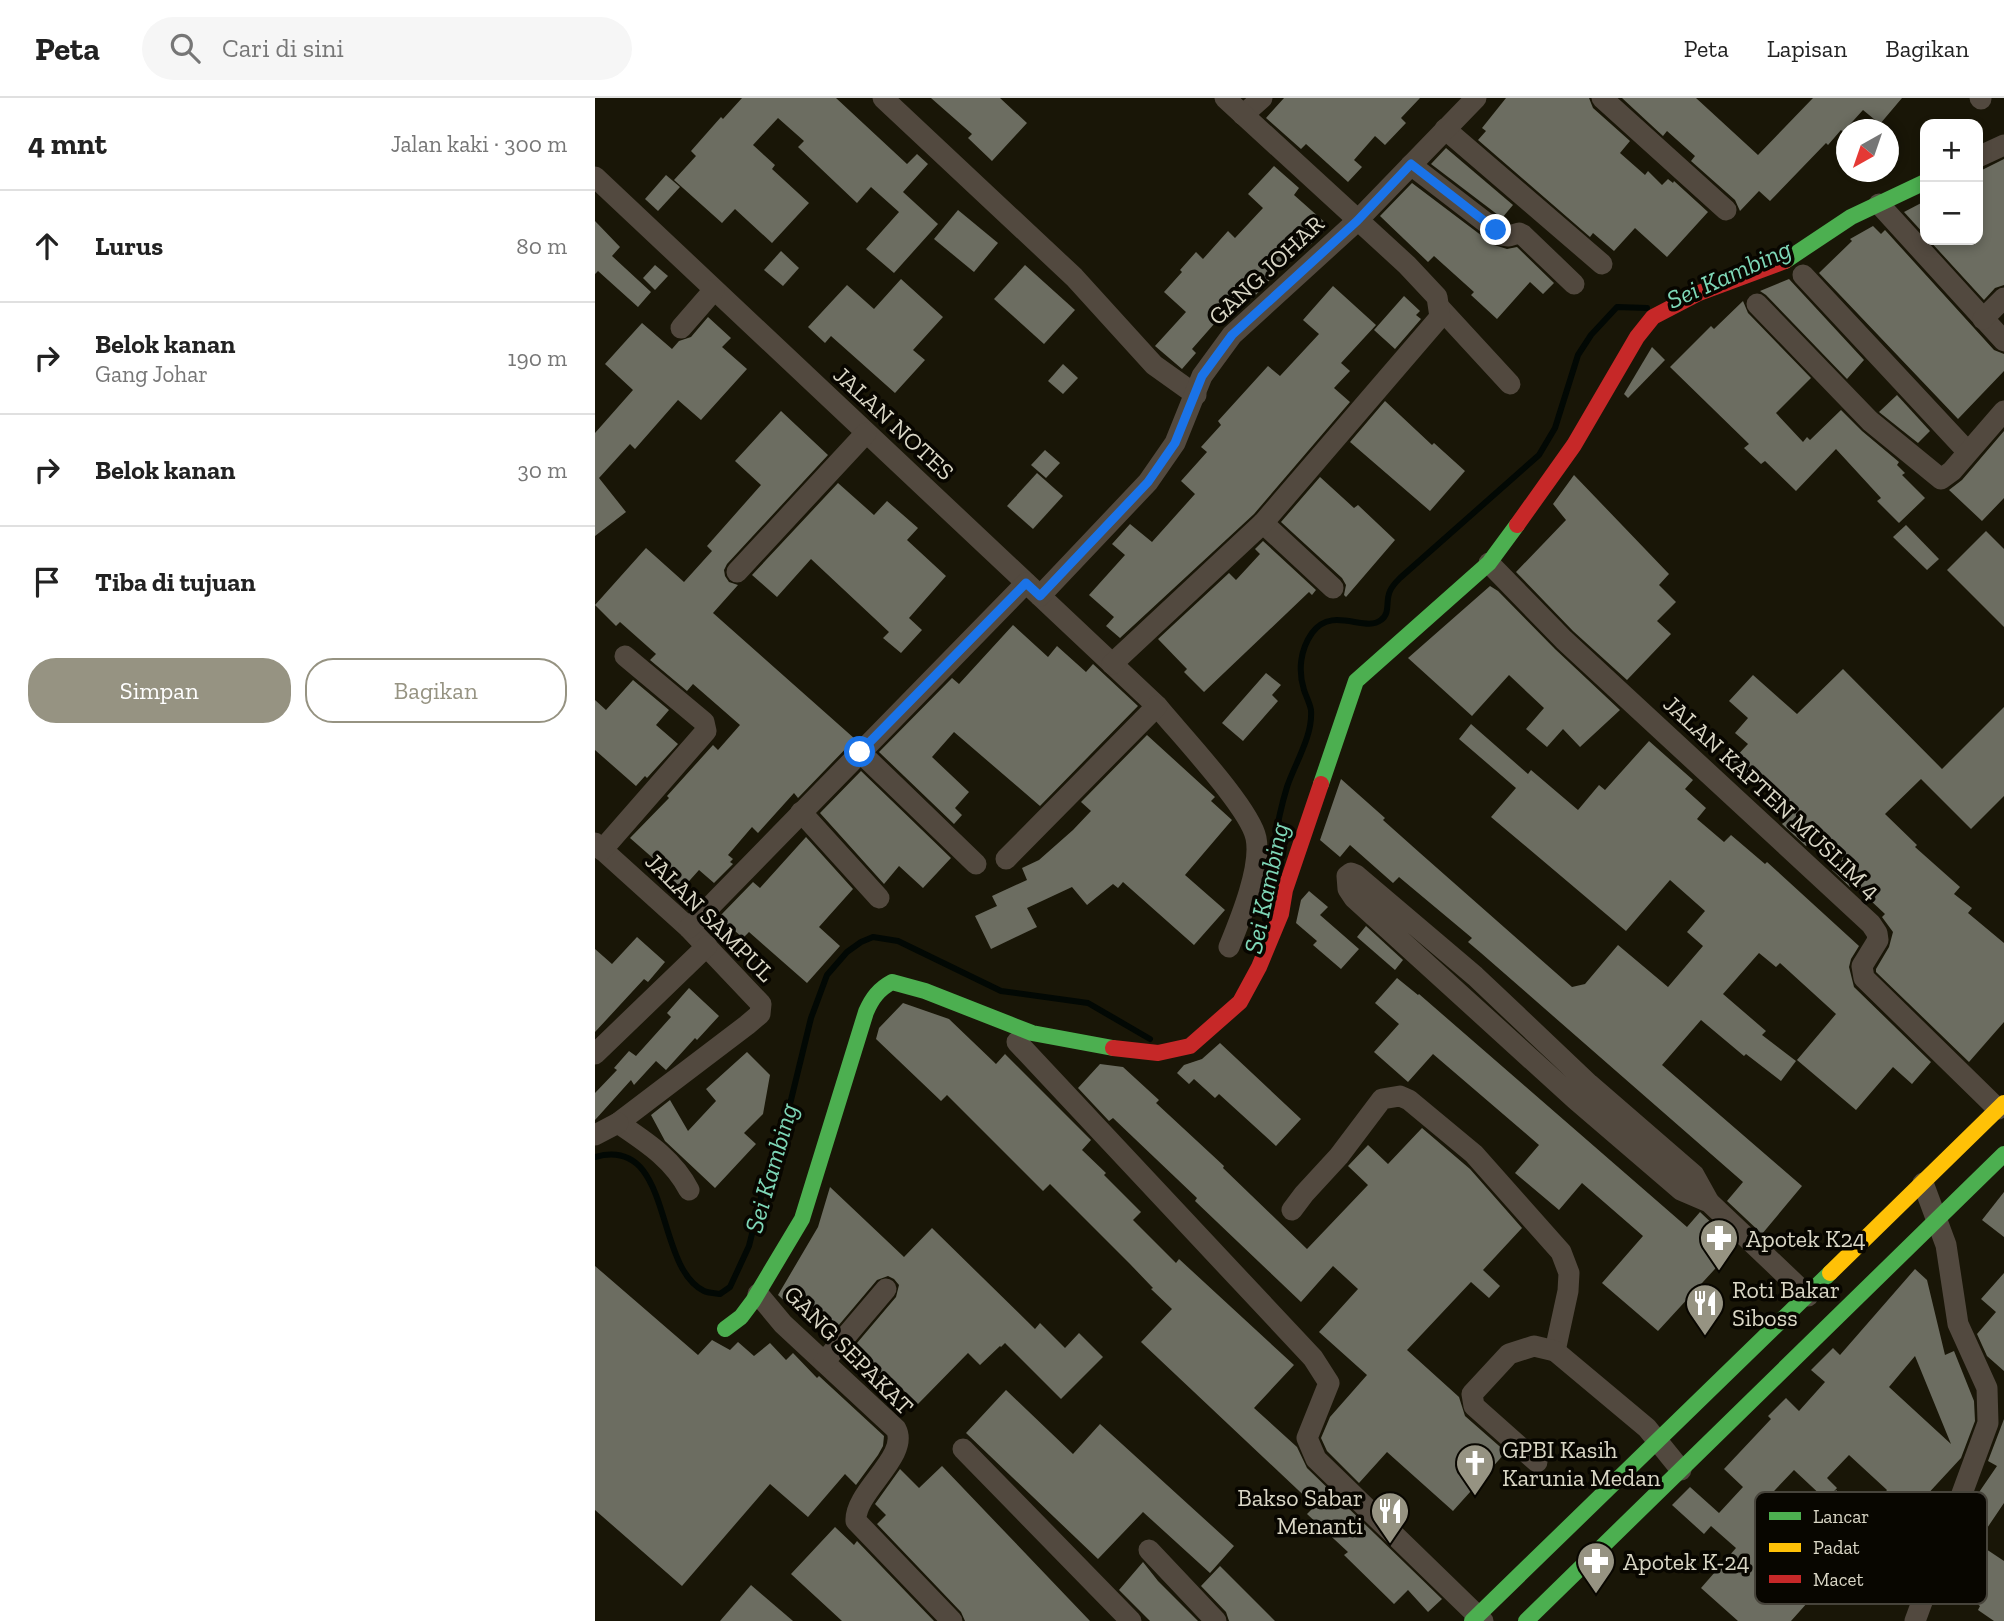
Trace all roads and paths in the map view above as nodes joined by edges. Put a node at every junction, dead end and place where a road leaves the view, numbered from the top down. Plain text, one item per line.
1 (883, 98) edge
2 (1225, 98) edge
3 (1262, 98) edge
4 (1476, 98) edge
5 (1602, 98) edge
6 (1243, 115) junction
7 (1445, 129) junction
8 (2004, 145) edge
9 (1983, 156) edge
10 (1411, 164) junction
11 (595, 177) edge
12 (1920, 184) edge
13 (1879, 204) junction
14 (1725, 210) dead end
15 (1357, 221) junction
16 (1602, 264) dead end
17 (1803, 275) dead end
18 (1574, 284) dead end
19 (715, 290) junction
20 (2004, 298) edge
21 (1758, 304) dead end
22 (1440, 308) junction
23 (1983, 319) junction
24 (681, 328) dead end
25 (2004, 341) edge
26 (1510, 384) dead end
27 (1196, 394) junction
28 (2004, 411) edge
29 (866, 433) junction
30 (1967, 451) junction
31 (1263, 523) junction
32 (1489, 564) junction
33 (737, 572) dead end
34 (1333, 589) dead end
35 (1033, 590) junction
36 (625, 656) dead end
37 (1112, 664) junction
38 (1157, 706) junction
39 (860, 752) junction
40 (801, 813) junction
41 (599, 846) edge
42 (1006, 859) dead end
43 (976, 864) dead end
44 (879, 898) dead end
45 (689, 928) junction
46 (707, 946) junction
47 (1229, 947) dead end
48 (1475, 976) junction
49 (1460, 994) junction
50 (1017, 1042) dead end
51 (595, 1054) edge
52 (1582, 1091) junction
53 (2001, 1106) edge
54 (618, 1123) junction
55 (595, 1135) edge
56 (2004, 1154) edge
57 (1923, 1183) junction
58 (688, 1191) dead end
59 (1293, 1210) dead end
60 (1936, 1218) junction
61 (886, 1289) dead end
62 (758, 1294) junction
63 (1808, 1296) junction
64 (725, 1329) dead end
65 (1555, 1352) junction
66 (824, 1362) junction
67 (1996, 1391) edge
68 (1659, 1441) junction
69 (963, 1449) dead end
70 (1537, 1462) dead end
71 (1681, 1470) junction
72 (1963, 1492) edge
73 (1149, 1550) dead end
74 (1921, 1604) edge
75 (1478, 1619) edge
76 (952, 1621) edge
77 (1131, 1621) edge
78 (1216, 1621) edge
79 (1526, 1621) edge
80 (1915, 1621) edge

1 - 27 street
2 - 6 street
3 - 6 street
4 - 7 street, GANG JOHAR
5 - 14 street
6 - 15 street
7 - 10 street, GANG JOHAR
7 - 16 street
8 - 9 street
10 - 15 street, GANG JOHAR
10 - 18 street
11 - 19 street, JALAN NOTES
12 - 13 street, GANG SEPAKAT
13 - 23 street
13 - 32 street, GANG SEPAKAT
15 - 22 street
15 - 27 street, GANG JOHAR
17 - 30 street
19 - 24 street
19 - 29 street, JALAN NOTES
20 - 23 street
21 - 30 street
22 - 26 street
22 - 31 street
23 - 25 street
27 - 35 street, GANG JOHAR
28 - 30 street
29 - 33 street
29 - 35 street, JALAN NOTES
31 - 34 street
31 - 37 street
32 - 53 street, JALAN KAPTEN MUSLIM 4
32 - 62 street, GANG SEPAKAT
35 - 37 street, JALAN NOTES
35 - 39 street, GANG JOHAR
36 - 41 street
37 - 38 street, JALAN NOTES
38 - 42 street
38 - 47 street, JALAN NOTES
39 - 40 street, GANG JOHAR
39 - 43 street
40 - 44 street
40 - 45 street, GANG JOHAR
41 - 45 street, JALAN SAMPUL
45 - 46 street, JALAN SAMPUL
46 - 51 street
46 - 54 street, JALAN SAMPUL
48 - 49 street
48 - 49 street
48 - 52 street
49 - 52 street
50 - 75 street
52 - 63 street
53 - 57 street
54 - 55 street
54 - 58 street
56 - 60 street
57 - 60 street
57 - 63 street
59 - 65 street
60 - 67 street
60 - 71 street
61 - 66 street
62 - 64 street
62 - 66 street, GANG SEPAKAT
63 - 68 street
65 - 68 street
65 - 70 street
66 - 76 street, GANG SEPAKAT
67 - 72 street
68 - 71 street
68 - 75 street
69 - 77 street
71 - 79 street
73 - 78 street
74 - 80 street

